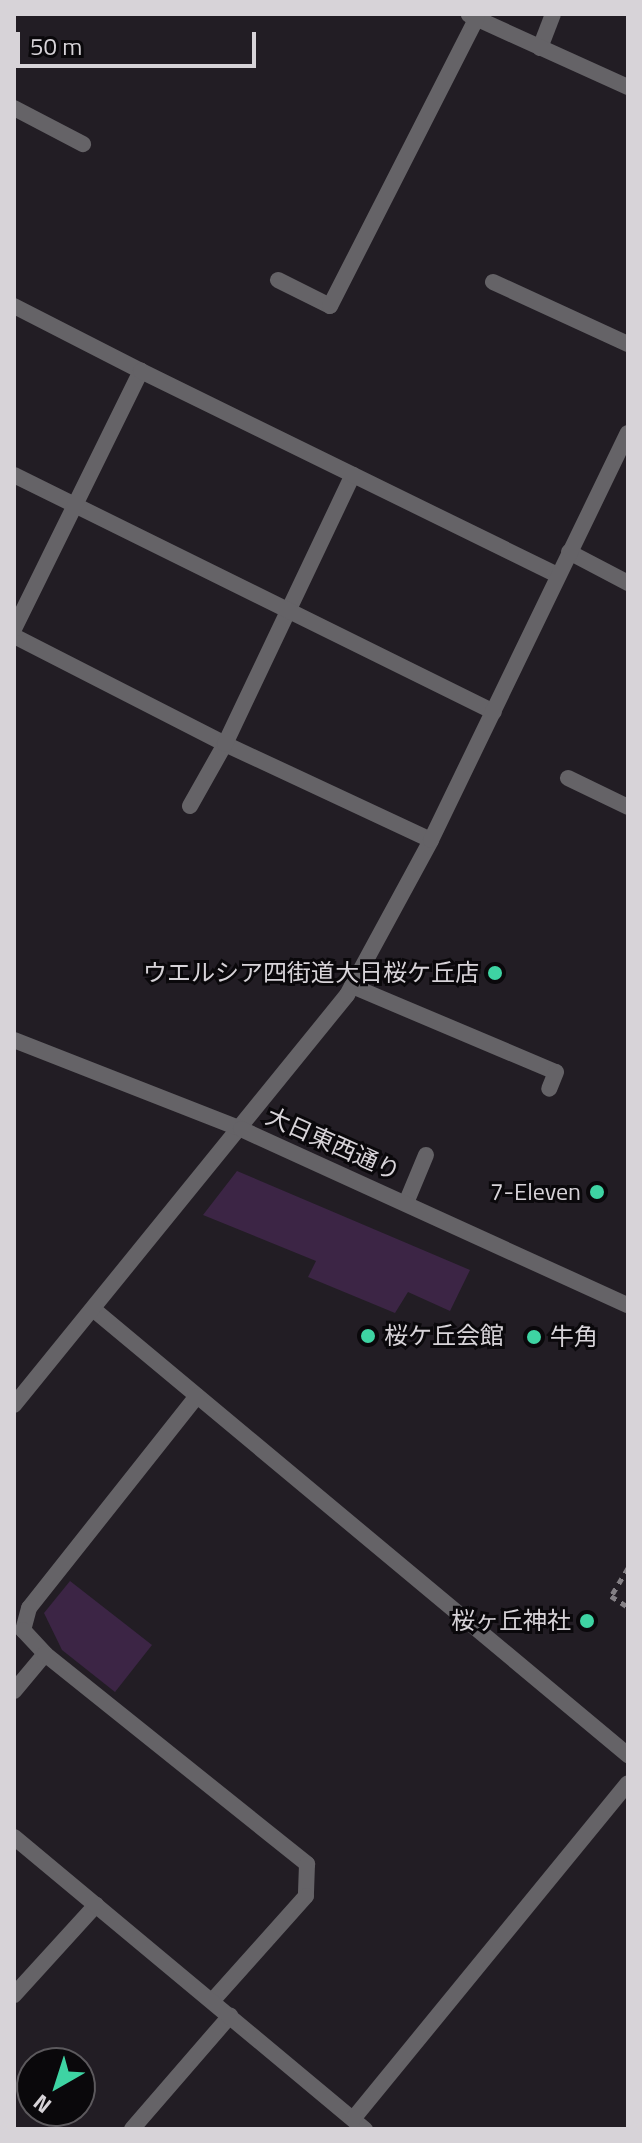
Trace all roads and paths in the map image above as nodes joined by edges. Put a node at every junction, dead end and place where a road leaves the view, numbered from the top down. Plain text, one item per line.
1 (553, 14) edge
2 (472, 16) edge
3 (540, 48) junction
4 (628, 87) edge
5 (14, 108) edge
6 (83, 144) dead end
7 (278, 280) dead end
8 (493, 282) dead end
9 (14, 306) edge
10 (628, 344) edge
11 (141, 371) junction
12 (628, 433) edge
13 (14, 475) edge
14 (353, 475) junction
15 (73, 506) junction
16 (569, 552) junction
17 (557, 575) junction
18 (628, 583) edge
19 (286, 613) junction
20 (14, 629) edge
21 (14, 636) edge
22 (494, 712) junction
23 (225, 744) junction
24 (568, 778) dead end
25 (190, 806) dead end
26 (628, 807) edge
27 (431, 840) junction
28 (352, 986) junction
29 (14, 1040) edge
30 (549, 1089) dead end
31 (241, 1129) junction
32 (426, 1155) dead end
33 (406, 1203) junction
34 (628, 1305) edge
35 (93, 1309) junction
36 (197, 1396) junction
37 (14, 1405) edge
38 (628, 1568) edge
39 (628, 1607) edge
40 (45, 1654) junction
41 (14, 1691) edge
42 (628, 1755) edge
43 (628, 1783) edge
44 (14, 1837) edge
45 (96, 1905) junction
46 (14, 1995) edge
47 (212, 2001) junction
48 (230, 2016) junction
49 (359, 2124) edge
50 (132, 2129) edge

1 - 3 street
2 - 3 street
2 - 7 street
3 - 4 street
5 - 6 street
8 - 10 street
9 - 11 street
11 - 14 street
11 - 15 street
12 - 16 street
13 - 15 street
14 - 17 street
14 - 19 street
15 - 19 street
15 - 20 street
16 - 17 street
16 - 18 street
17 - 22 street
19 - 22 street
19 - 23 street
21 - 23 street
22 - 27 street
23 - 25 street
23 - 27 street
24 - 26 street
27 - 28 street
28 - 30 street
28 - 31 street
29 - 31 street, 大日東西通り
31 - 33 street, 大日東西通り
31 - 35 street
32 - 33 street
33 - 34 street, 大日東西通り
35 - 36 street
35 - 37 street
36 - 40 street
36 - 42 street
38 - 39 path
40 - 41 street
40 - 47 street
43 - 49 street
44 - 45 street
45 - 46 street
45 - 47 street
47 - 48 street
48 - 49 street
48 - 50 street

